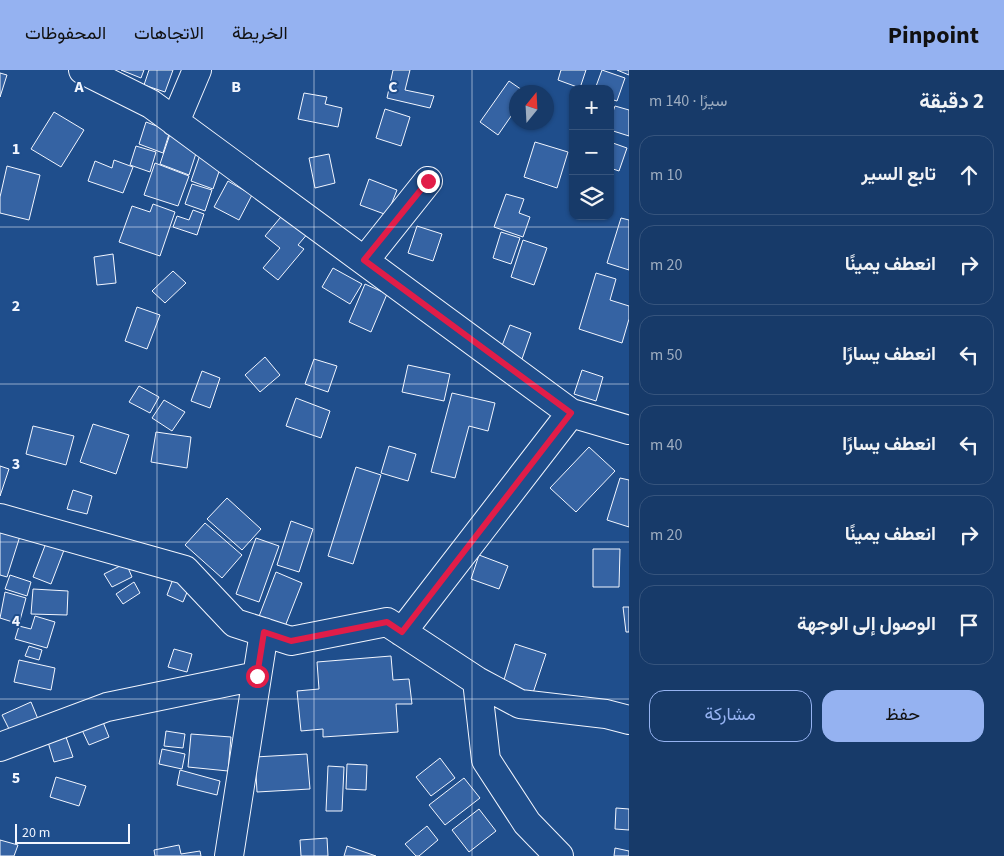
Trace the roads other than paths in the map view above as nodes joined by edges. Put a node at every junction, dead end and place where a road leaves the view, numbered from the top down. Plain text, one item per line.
1 (83, 70) edge
2 (196, 70) edge
3 (175, 122) junction
4 (428, 181) dead end
5 (364, 260) junction
6 (571, 413) junction
7 (629, 430) edge
8 (0, 518) edge
9 (264, 632) junction
10 (402, 632) junction
11 (257, 676) junction
12 (477, 681) junction
13 (629, 720) edge
14 (0, 747) edge
15 (230, 856) edge
16 (559, 856) edge

1 - 3 street
2 - 3 street
3 - 5 street
4 - 5 street
5 - 6 street
6 - 7 street
6 - 10 street
8 - 9 street
9 - 10 street
9 - 11 street
10 - 12 street
11 - 14 street
11 - 15 street
12 - 13 street
12 - 16 street

